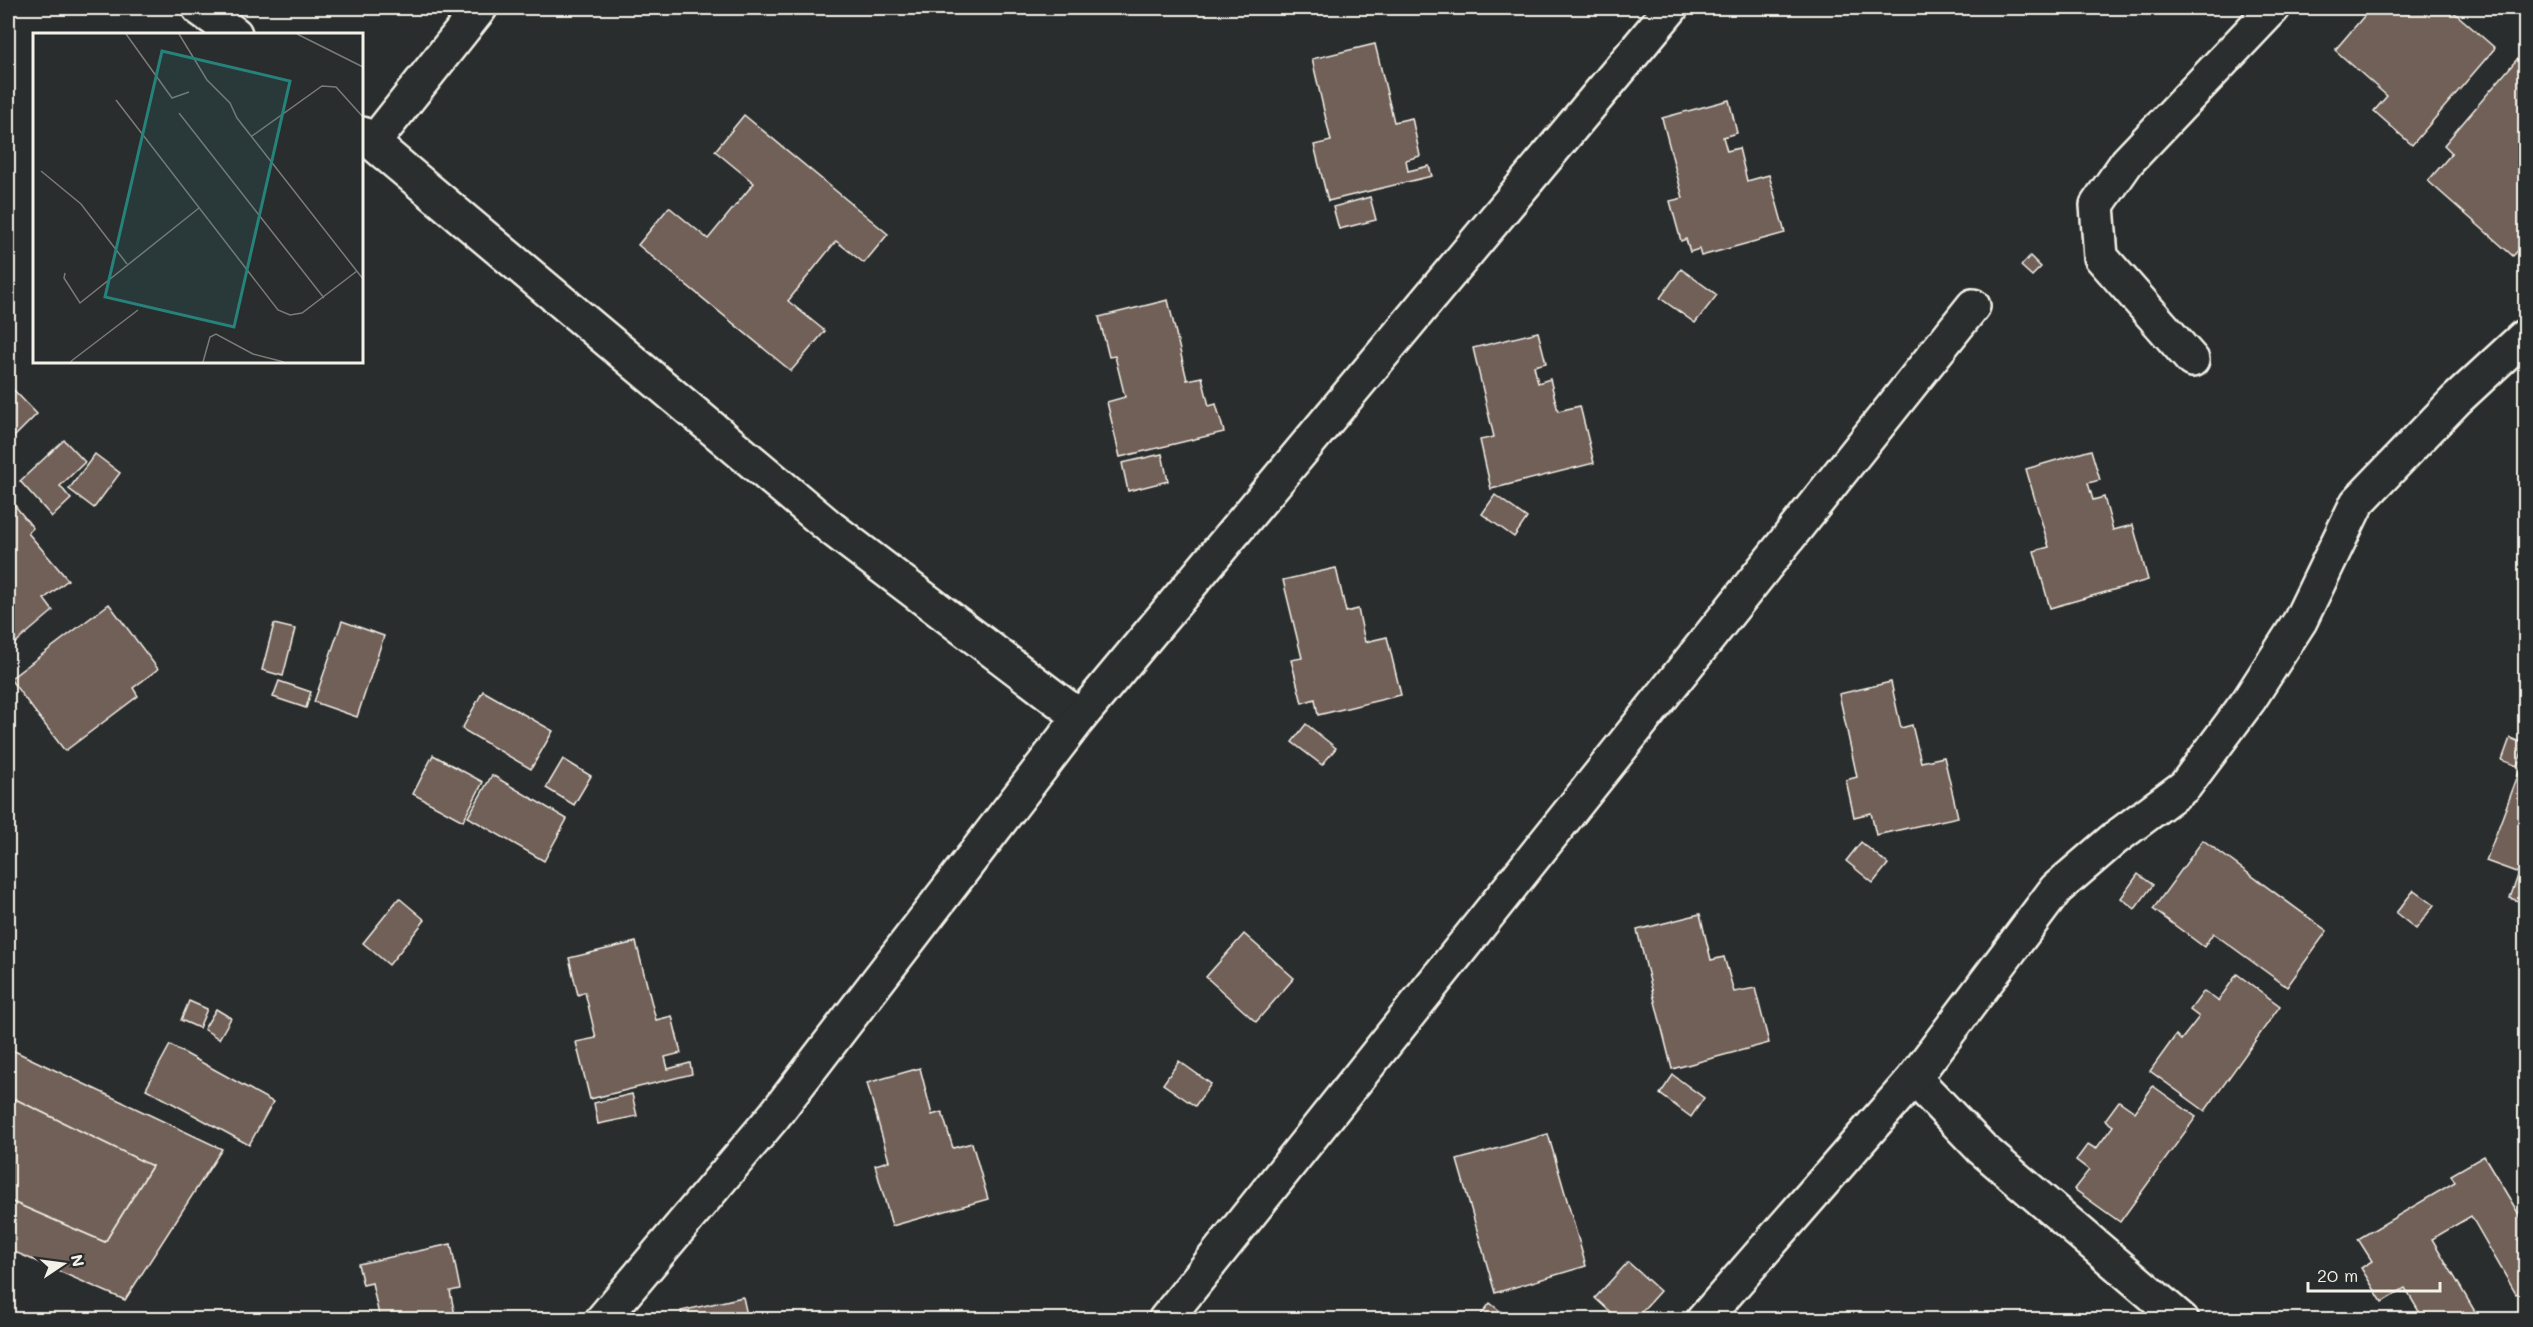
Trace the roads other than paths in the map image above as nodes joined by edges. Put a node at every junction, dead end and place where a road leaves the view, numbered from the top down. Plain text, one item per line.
1 (200, 8) edge
2 (480, 8) edge
3 (1671, 8) edge
4 (2273, 8) edge
5 (234, 33) edge
6 (367, 138) edge
7 (1973, 306) dead end
8 (2526, 335) edge
9 (2192, 360) dead end
10 (1080, 717) junction
11 (1914, 1078) junction
12 (602, 1320) edge
13 (1165, 1320) edge
14 (1703, 1320) edge
15 (2182, 1320) edge

1 - 5 street
2 - 6 street
3 - 10 street
4 - 9 street
6 - 10 street
7 - 13 street
8 - 11 street
10 - 12 street
11 - 14 street
11 - 15 street

